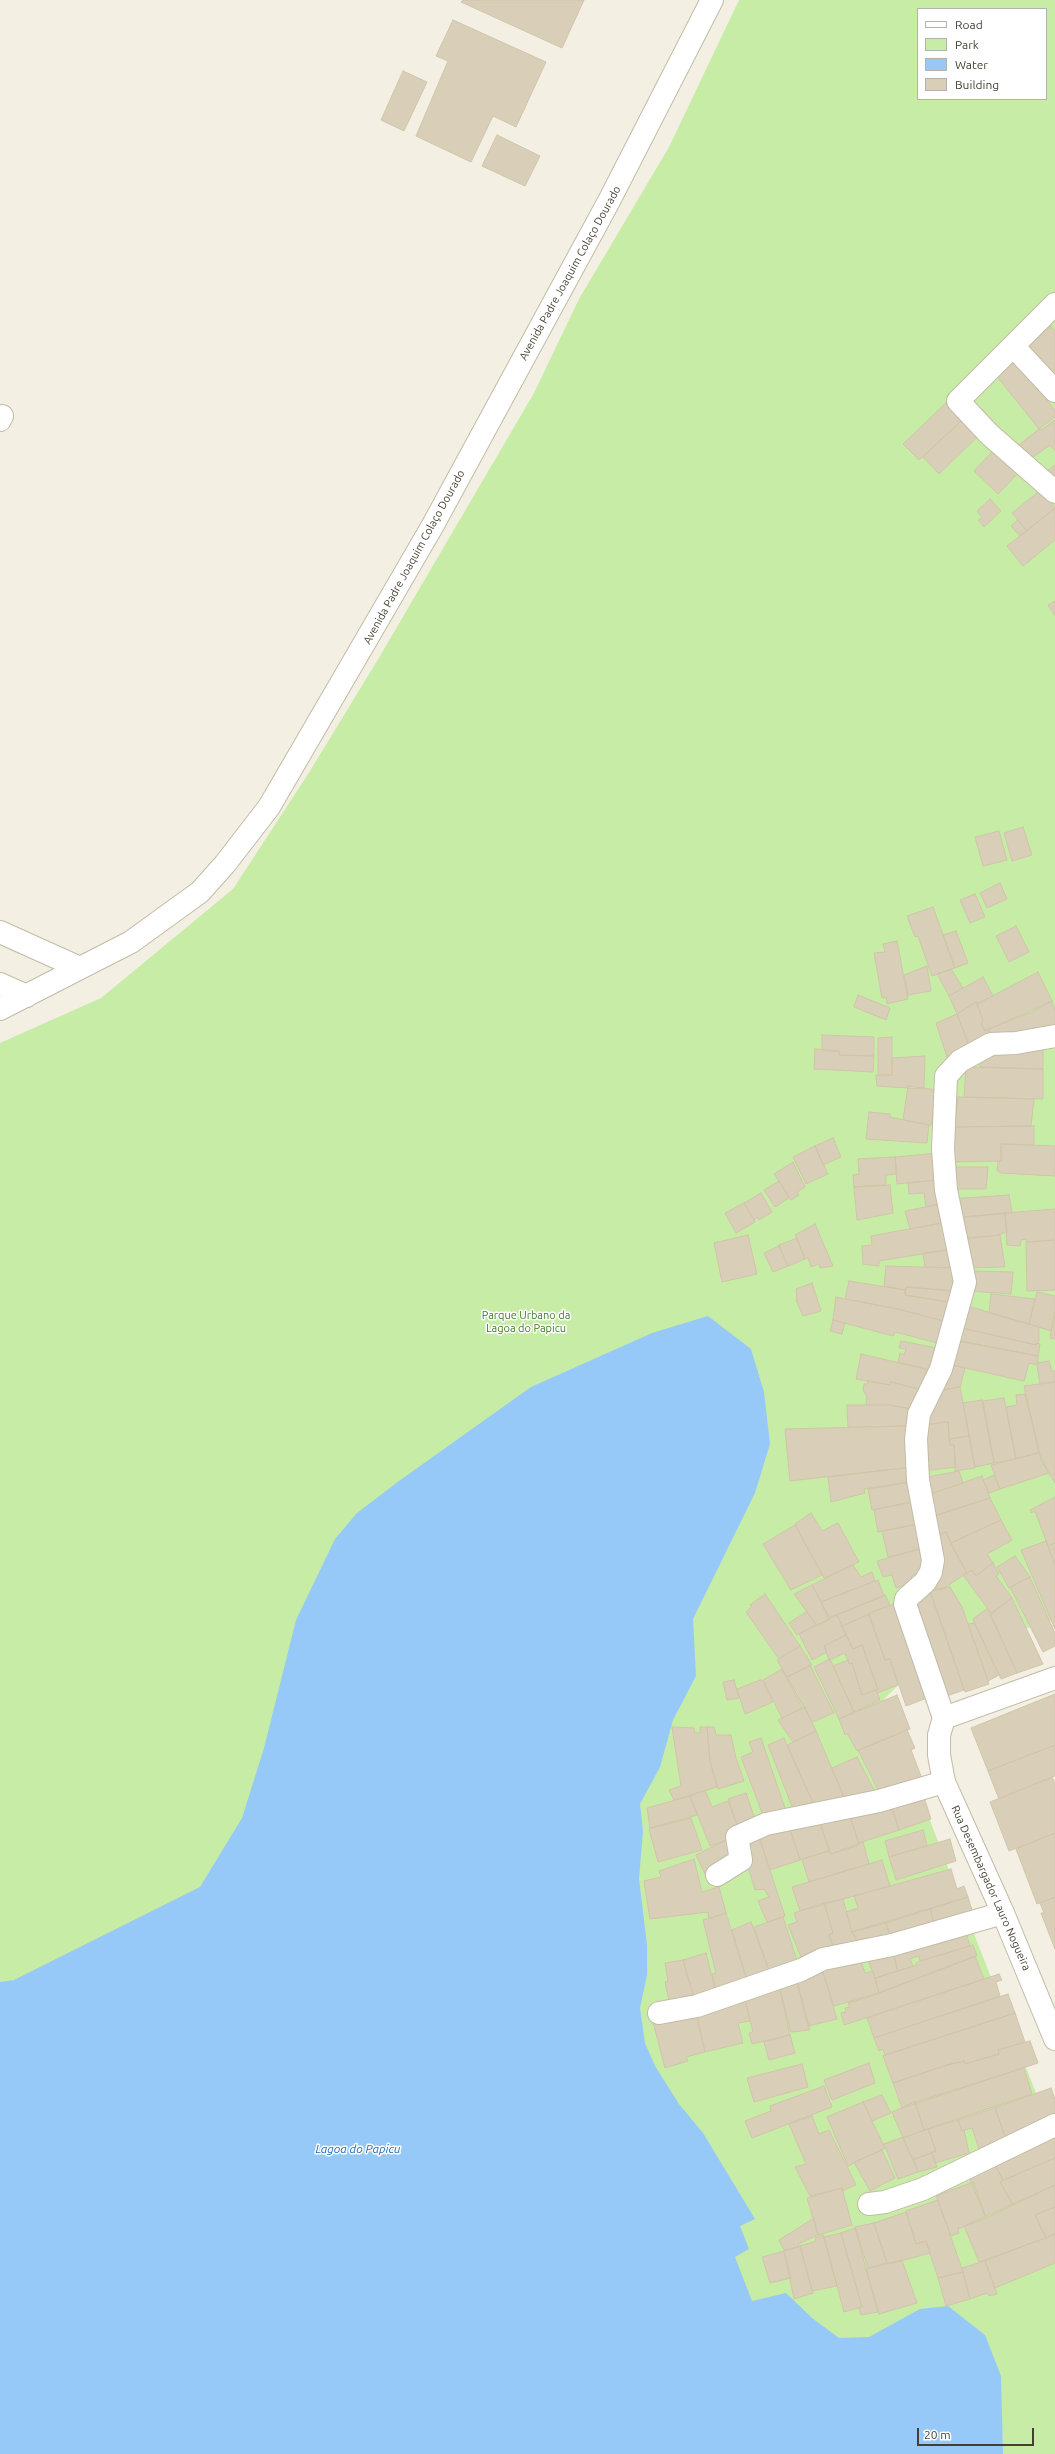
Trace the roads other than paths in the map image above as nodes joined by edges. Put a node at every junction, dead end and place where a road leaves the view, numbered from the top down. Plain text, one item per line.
1 (712, 0) edge
2 (1055, 304) edge
3 (1013, 346) junction
4 (1055, 391) edge
5 (1055, 492) edge
6 (0, 932) edge
7 (80, 968) junction
8 (0, 984) edge
9 (27, 996) junction
10 (0, 1009) edge
11 (1055, 1036) edge
12 (1055, 1678) edge
13 (942, 1727) junction
14 (944, 1782) junction
15 (717, 1875) dead end
16 (1003, 1913) junction
17 (659, 2013) dead end
18 (1055, 2039) edge
19 (1055, 2126) edge
20 (869, 2204) dead end

1 - 7 street, Avenida Padre Joaquim Colaço Dourado
2 - 3 street
3 - 4 street
3 - 5 street
6 - 7 street
7 - 9 street, Avenida Padre Joaquim Colaço Dourado
8 - 9 street
9 - 10 street, Avenida Padre Joaquim Colaço Dourado
11 - 13 street, Rua Desembargador Lauro Nogueira
12 - 13 street
13 - 14 street, Rua Desembargador Lauro Nogueira
14 - 15 street
14 - 16 street, Rua Desembargador Lauro Nogueira
16 - 17 street
16 - 18 street, Rua Desembargador Lauro Nogueira
19 - 20 street

